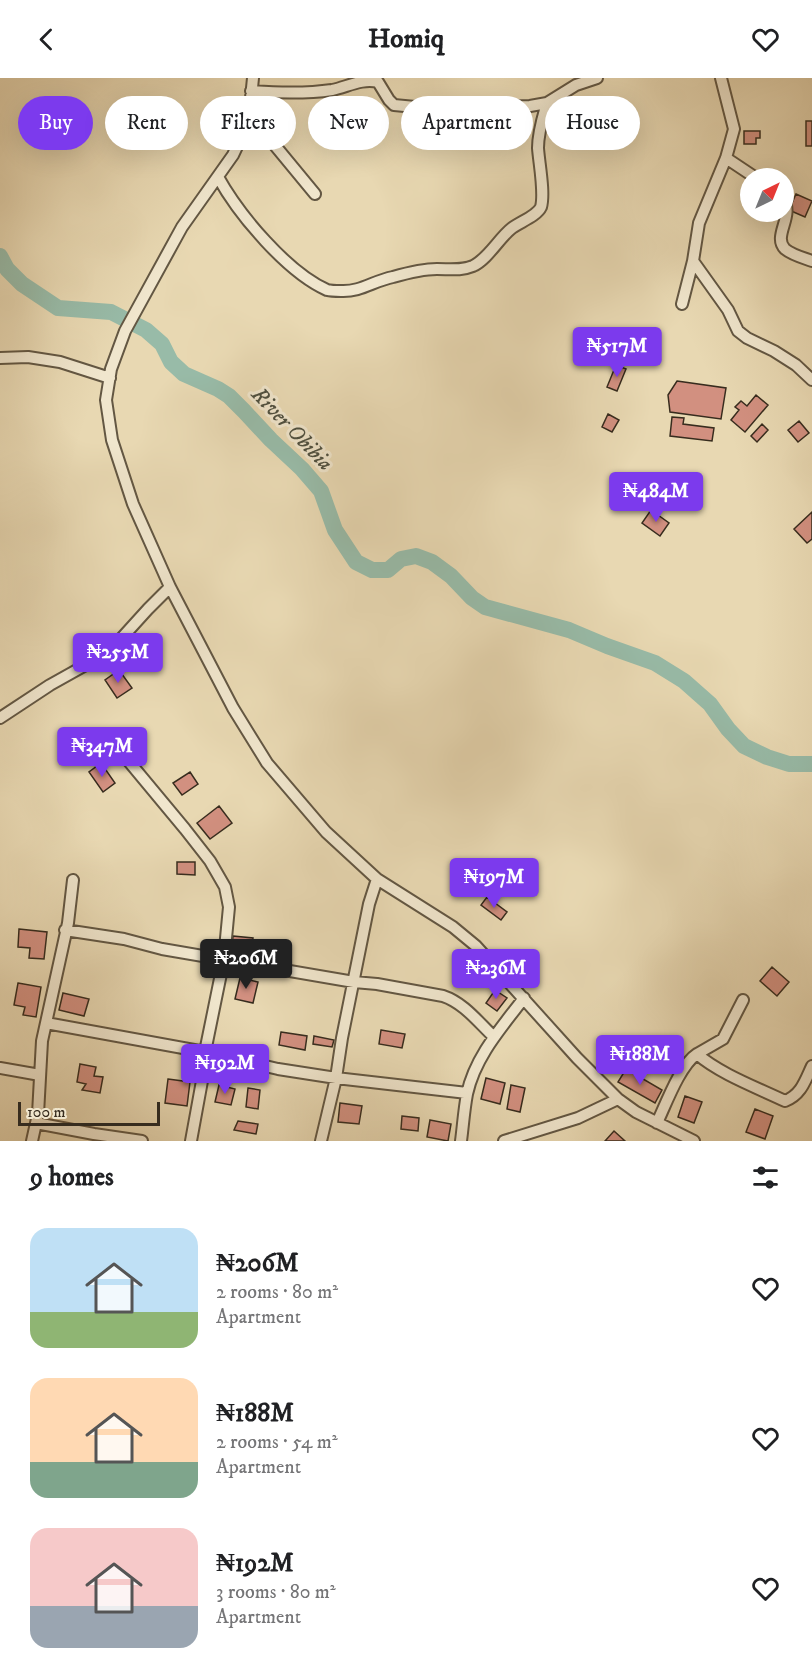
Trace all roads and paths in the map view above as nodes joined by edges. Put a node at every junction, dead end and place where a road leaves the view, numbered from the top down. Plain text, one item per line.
1 (253, 78) edge
2 (597, 78) edge
3 (721, 78) edge
4 (251, 91) junction
5 (251, 96) edge
6 (559, 96) edge
7 (545, 104) edge
8 (545, 111) edge
9 (235, 150) edge
10 (279, 150) edge
11 (726, 158) junction
12 (741, 168) edge
13 (218, 177) junction
14 (315, 194) dead end
15 (786, 222) edge
16 (693, 261) junction
17 (812, 261) edge
18 (682, 304) dead end
19 (0, 358) edge
20 (110, 378) junction
21 (812, 380) edge
22 (170, 587) junction
23 (0, 718) edge
24 (121, 752) dead end
25 (377, 879) junction
26 (73, 880) dead end
27 (65, 930) junction
28 (224, 959) junction
29 (354, 982) junction
30 (524, 998) junction
31 (743, 1000) dead end
32 (46, 1023) junction
33 (494, 1037) junction
34 (205, 1052) junction
35 (697, 1054) junction
36 (812, 1066) edge
37 (1, 1069) edge
38 (40, 1075) junction
39 (336, 1078) junction
40 (467, 1094) junction
41 (618, 1099) junction
42 (36, 1123) junction
43 (657, 1123) junction
44 (32, 1141) edge
45 (142, 1141) edge
46 (191, 1141) edge
47 (321, 1141) edge
48 (461, 1141) edge
49 (504, 1141) edge
50 (694, 1141) edge

1 - 4 street
2 - 6 street
3 - 11 street
4 - 5 street
4 - 7 street
8 - 13 street
9 - 13 street
10 - 14 street
11 - 12 street
11 - 16 street
13 - 20 street
15 - 17 street
16 - 18 street
16 - 21 street
19 - 20 street
20 - 22 street
22 - 23 street
22 - 25 street
24 - 28 street
25 - 29 street
25 - 30 street
26 - 27 street
27 - 28 street
27 - 32 street
28 - 29 street
28 - 34 street
29 - 33 street
29 - 39 street
30 - 33 street
30 - 41 street
31 - 35 street
32 - 34 street
32 - 38 street
33 - 40 street
34 - 39 street
34 - 46 street
35 - 36 street
35 - 43 street
37 - 38 street
38 - 42 street
39 - 40 street
39 - 47 street
40 - 48 street
41 - 43 street
41 - 49 street
42 - 44 street
42 - 45 street
43 - 50 street

